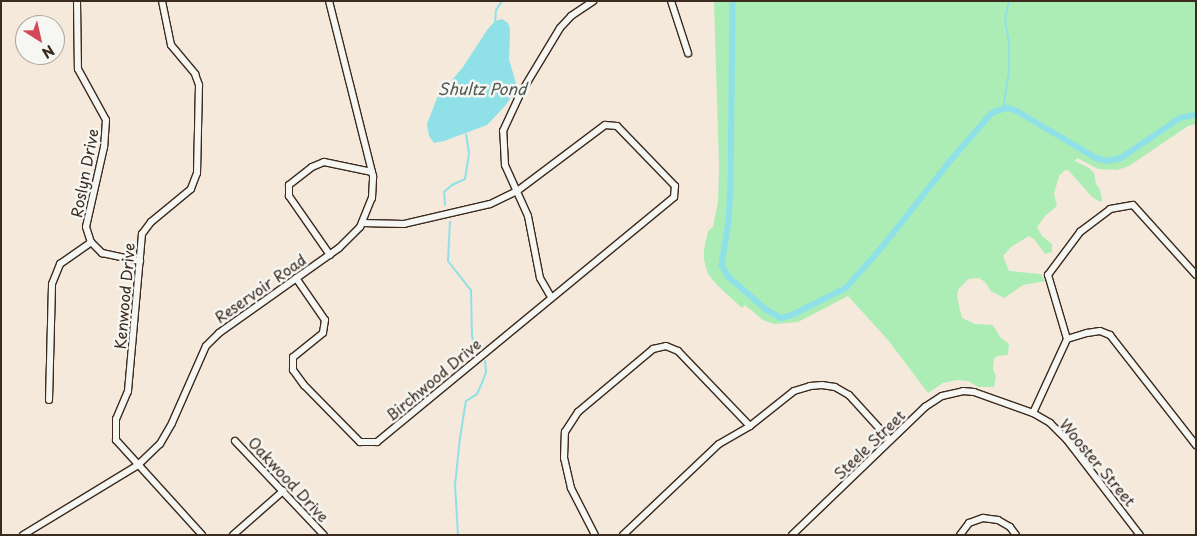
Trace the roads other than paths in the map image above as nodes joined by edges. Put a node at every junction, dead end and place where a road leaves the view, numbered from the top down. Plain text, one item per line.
1 (77, 1) edge
2 (162, 1) edge
3 (329, 1) edge
4 (593, 1) edge
5 (671, 1) edge
6 (688, 53) dead end
7 (372, 172) junction
8 (517, 191) junction
9 (362, 223) junction
10 (90, 242) junction
11 (330, 255) junction
12 (140, 261) junction
13 (1196, 275) edge
14 (296, 278) junction
15 (551, 297) junction
16 (1067, 339) junction
17 (974, 392) joint
18 (49, 400) dead end
19 (1033, 413) junction
20 (750, 426) junction
21 (890, 440) junction
22 (235, 441) dead end
23 (1196, 445) edge
24 (138, 465) junction
25 (283, 491) junction
26 (23, 535) edge
27 (202, 535) edge
28 (233, 535) edge
29 (324, 535) edge
30 (595, 535) edge
31 (623, 535) edge
32 (792, 535) edge
33 (960, 535) edge
34 (1016, 535) edge
35 (1140, 535) edge

1 - 10 street, Roslyn Drive
2 - 12 street, Kenwood Drive
3 - 7 street, Reservoir Road
4 - 8 street
5 - 6 street
7 - 9 street, Reservoir Road
7 - 11 street
8 - 9 street
8 - 15 street
8 - 15 street, Birchwood Drive
9 - 11 street, Reservoir Road
10 - 12 street
10 - 18 street
11 - 14 street, Reservoir Road
12 - 24 street, Kenwood Drive
13 - 16 street
14 - 15 street, Birchwood Drive
14 - 24 street, Reservoir Road
16 - 19 street
16 - 23 street
17 - 19 street, Wooster Street
17 - 21 street, Steele Street
19 - 35 street, Wooster Street
20 - 21 street
20 - 30 street
20 - 31 street
21 - 32 street, Steele Street
22 - 25 street, Oakwood Drive
24 - 26 street, Reservoir Road
24 - 27 street, Kenwood Drive
25 - 28 street
25 - 29 street, Oakwood Drive
33 - 34 street

